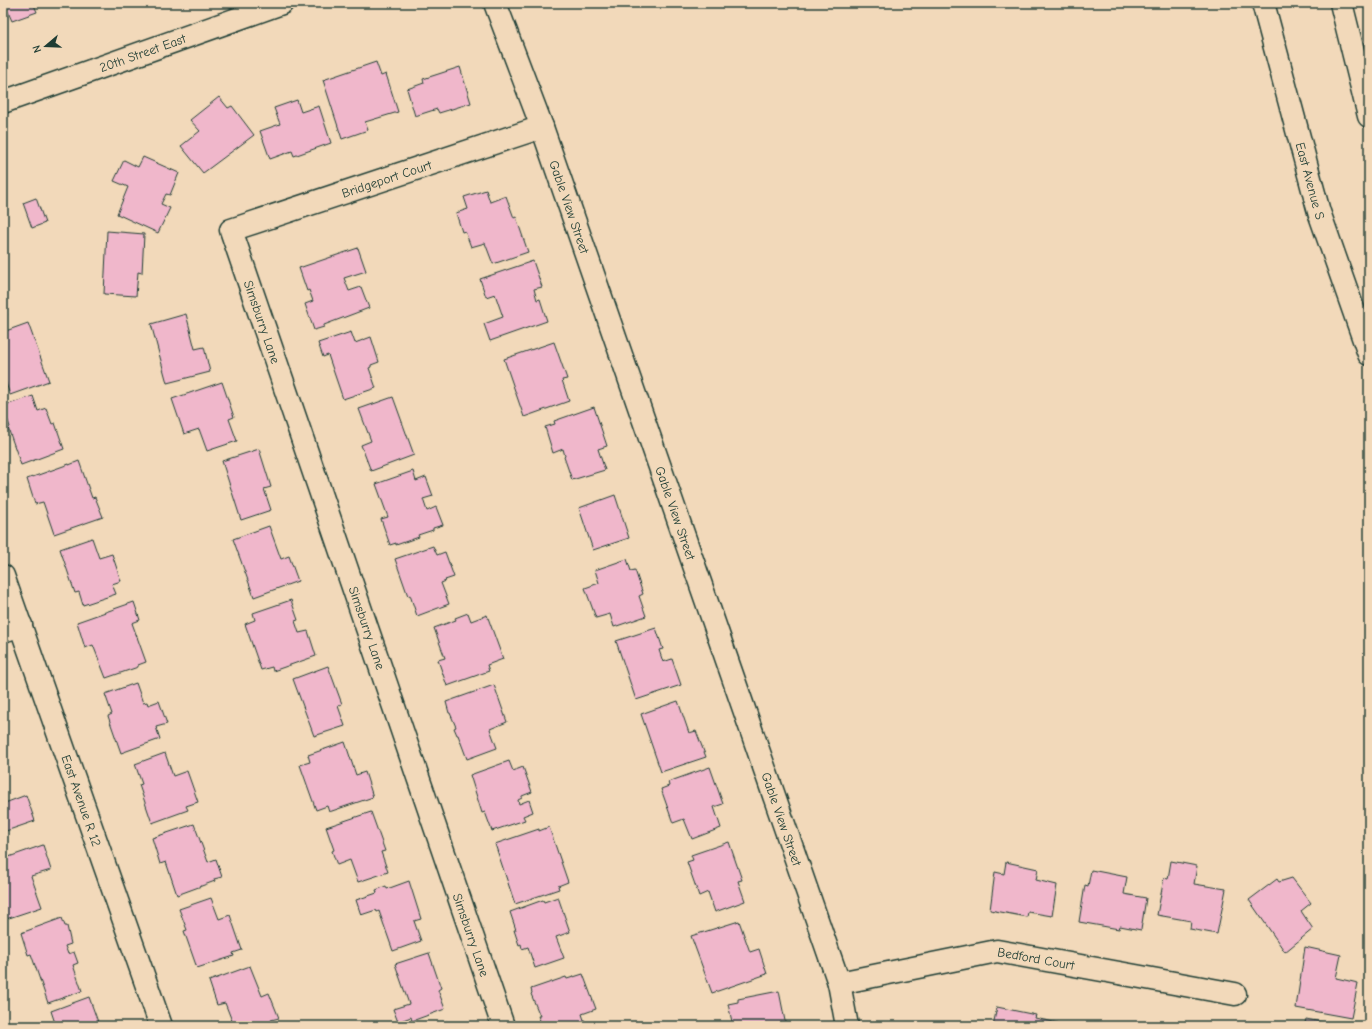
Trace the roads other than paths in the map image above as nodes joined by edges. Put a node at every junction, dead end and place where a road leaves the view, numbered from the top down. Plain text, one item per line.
1 (282, 3) edge
2 (495, 3) edge
3 (1264, 3) edge
4 (1341, 3) edge
5 (3, 102) edge
6 (1369, 116) edge
7 (542, 126) junction
8 (230, 230) joint
9 (1369, 354) edge
10 (3, 576) edge
11 (12, 628) edge
12 (839, 983) junction
13 (1235, 994) dead end
14 (161, 1026) edge
15 (503, 1026) edge
16 (847, 1026) edge

1 - 5 street, 20th Street East
2 - 7 street, Gable View Street
3 - 9 street, East Avenue S
4 - 6 street
7 - 8 street, Bridgeport Court
7 - 12 street, Gable View Street
8 - 15 street, Simsburry Lane
10 - 11 street, East Avenue R 12
11 - 14 street, East Avenue R 12
12 - 13 street, Bedford Court
12 - 16 street, Gable View Street

